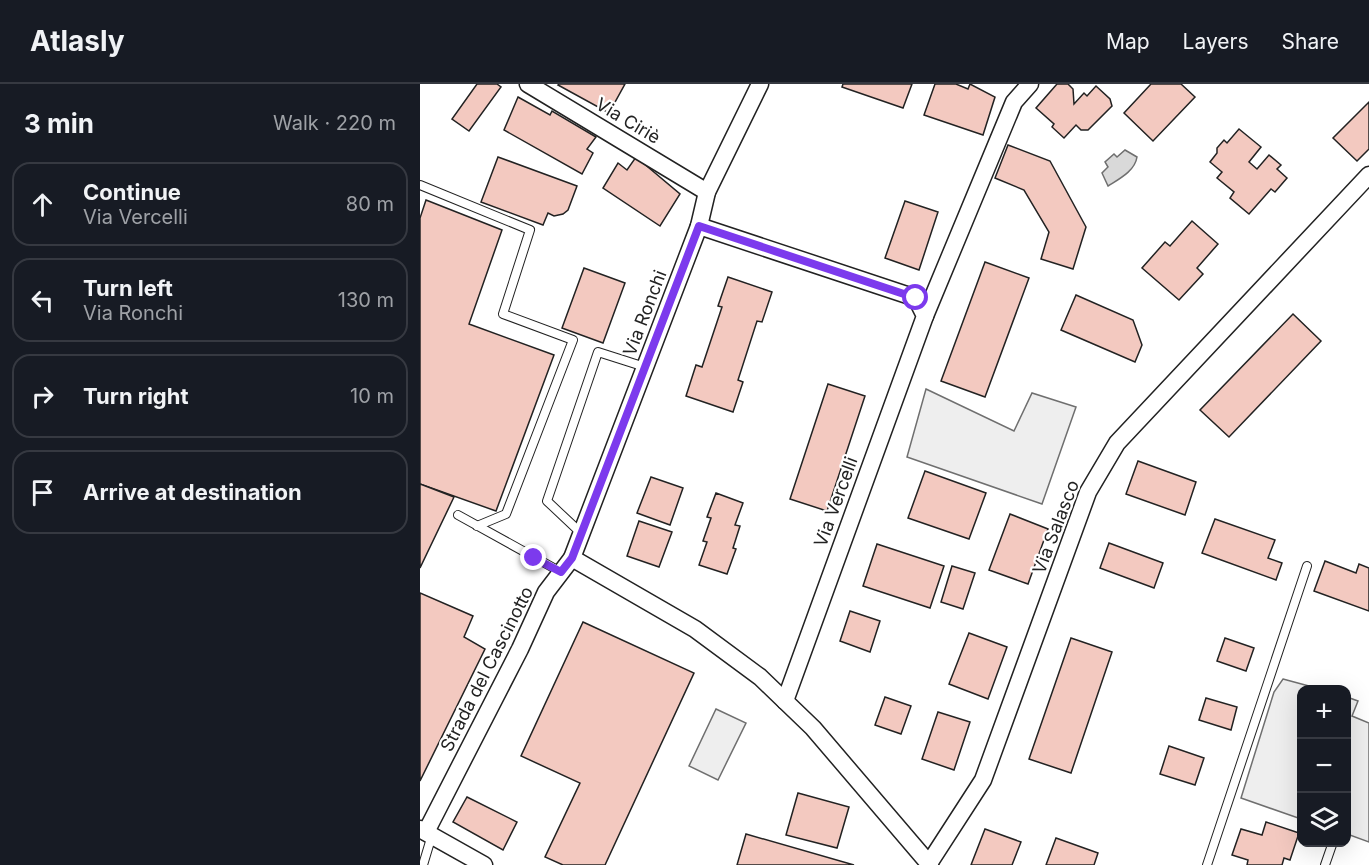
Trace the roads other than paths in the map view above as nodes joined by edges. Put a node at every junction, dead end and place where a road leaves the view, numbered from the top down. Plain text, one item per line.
1 (528, 84) edge
2 (760, 84) edge
3 (1030, 84) edge
4 (1369, 175) edge
5 (420, 185) edge
6 (708, 192) junction
7 (699, 226) junction
8 (924, 316) junction
9 (645, 367) junction
10 (458, 515) dead end
11 (477, 525) junction
12 (582, 534) junction
13 (572, 558) junction
14 (1307, 566) dead end
15 (561, 572) junction
16 (785, 701) junction
17 (426, 832) edge
18 (1332, 847) edge
19 (423, 865) edge
20 (484, 865) edge
21 (929, 865) edge
22 (1207, 865) edge
23 (1325, 865) edge

1 - 6 street, Via Ciriè
2 - 6 street, Via Ronchi
3 - 8 street, Via Vercelli
4 - 21 street, Via Salasco
5 - 11 lane
6 - 7 street, Via Ronchi
7 - 8 street
7 - 9 street, Via Ronchi
8 - 16 street, Via Vercelli
9 - 12 street, Via Ronchi
9 - 12 lane
10 - 11 lane
11 - 15 lane
12 - 13 street, Via Ronchi
13 - 15 street, Strada del Cascinotto
13 - 16 street
14 - 22 lane
15 - 17 street, Strada del Cascinotto
16 - 21 street
17 - 19 lane
17 - 20 street
18 - 23 lane

